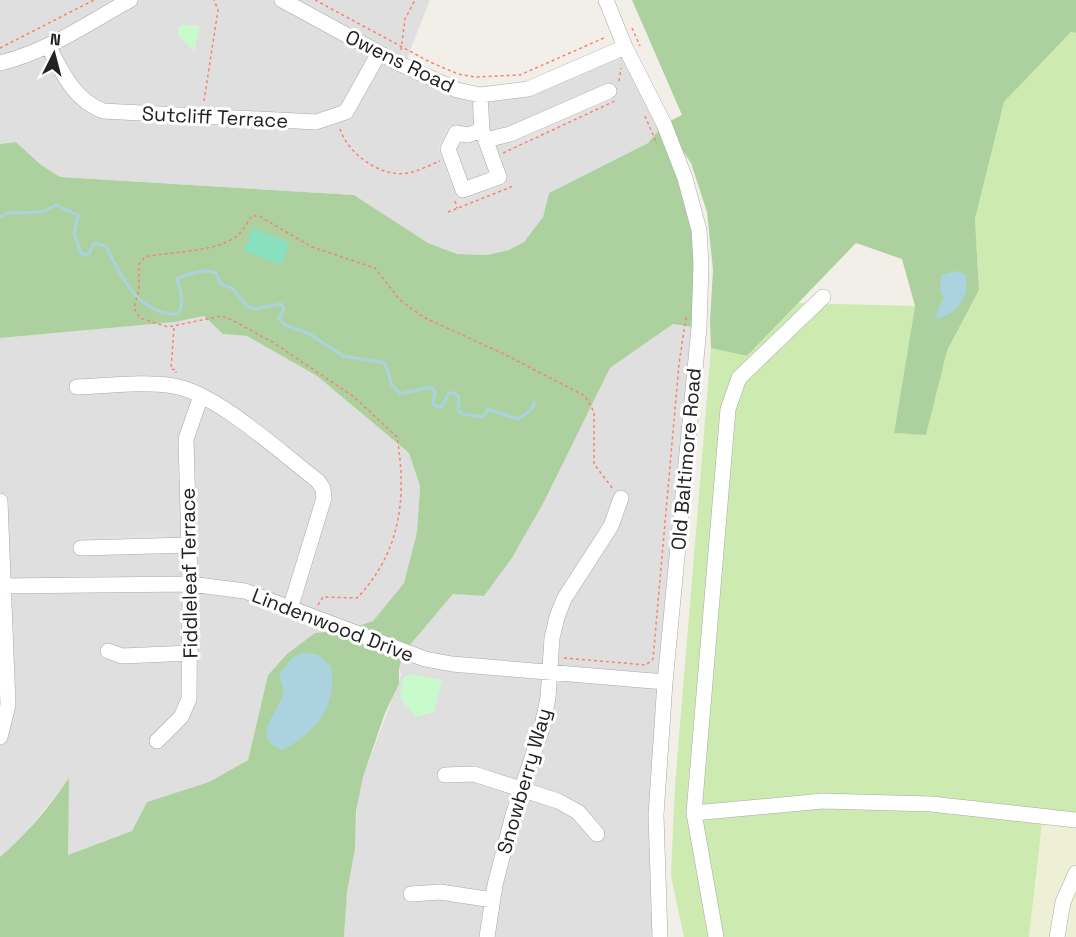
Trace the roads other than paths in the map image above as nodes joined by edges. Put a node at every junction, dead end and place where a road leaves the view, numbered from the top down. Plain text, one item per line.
1 (130, 0) edge
2 (282, 0) edge
3 (606, 0) edge
4 (48, 46) junction
5 (620, 48) junction
6 (379, 53) junction
7 (0, 63) edge
8 (609, 91) dead end
9 (480, 95) junction
10 (823, 297) dead end
11 (78, 387) dead end
12 (201, 396) junction
13 (621, 498) road end
14 (0, 501) edge
15 (189, 545) junction
16 (81, 548) dead end
17 (190, 584) junction
18 (2, 586) edge
19 (291, 606) junction
20 (108, 651) dead end
21 (191, 653) junction
22 (550, 665) junction
23 (665, 682) junction
24 (0, 737) edge
25 (157, 741) dead end
26 (445, 776) dead end
27 (522, 790) junction
28 (694, 813) junction
29 (1076, 820) edge
30 (597, 834) dead end
31 (1076, 873) edge
32 (411, 894) dead end
33 (493, 900) junction
34 (487, 937) edge
35 (660, 937) edge
36 (716, 937) edge
37 (1057, 937) edge

1 - 4 street
2 - 6 street, Owens Road
3 - 5 street, Old Baltimore Road
4 - 6 street, Sutcliff Terrace
4 - 7 street
5 - 9 street, Owens Road
5 - 23 street, Old Baltimore Road
6 - 9 street, Owens Road
8 - 9 street
10 - 28 street
11 - 12 street
12 - 15 street, Fiddleleaf Terrace
12 - 19 street
13 - 22 street, Snowberry Way
14 - 18 street
15 - 16 street
15 - 17 street, Fiddleleaf Terrace
17 - 18 street, Lindenwood Drive
17 - 19 street, Lindenwood Drive
17 - 21 street, Fiddleleaf Terrace
18 - 24 street
19 - 22 street, Lindenwood Drive
20 - 21 street
21 - 25 street, Fiddleleaf Terrace
22 - 23 street, Lindenwood Drive
22 - 27 street, Snowberry Way
23 - 35 street, Old Baltimore Road
26 - 27 street
27 - 30 street
27 - 33 street, Snowberry Way
28 - 29 street
28 - 36 street
31 - 37 street
32 - 33 street
33 - 34 street, Snowberry Way

